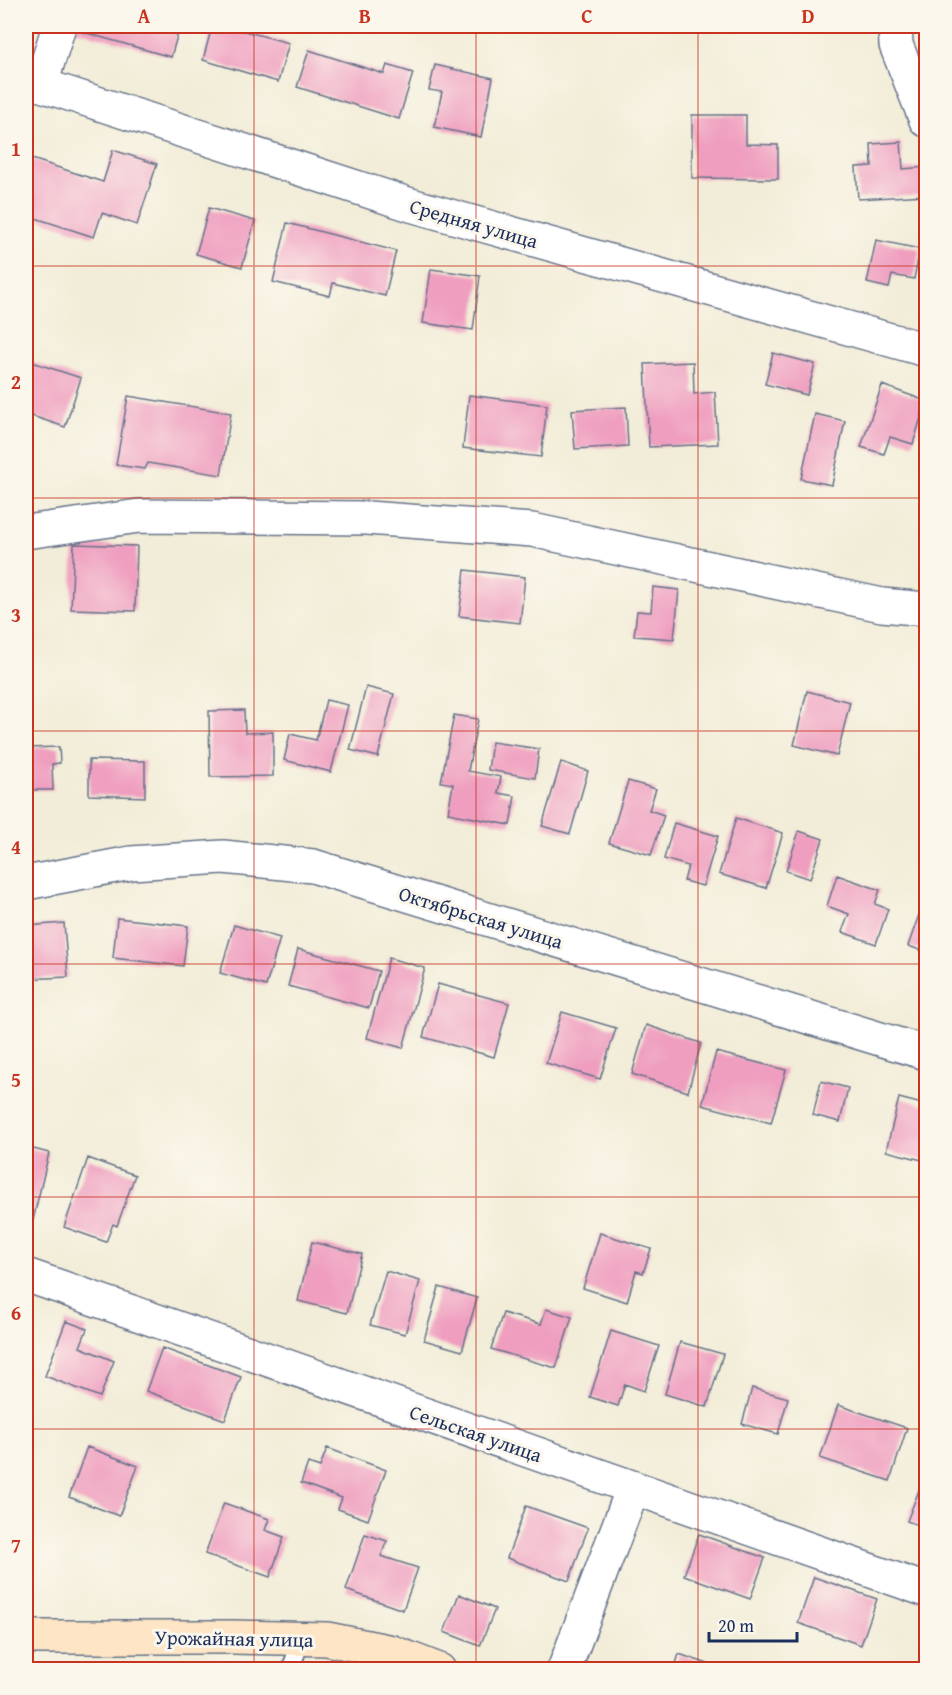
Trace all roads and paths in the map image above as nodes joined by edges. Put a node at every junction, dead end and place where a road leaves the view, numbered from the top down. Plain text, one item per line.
1 (59, 26) edge
2 (895, 26) edge
3 (33, 82) edge
4 (927, 120) edge
5 (927, 350) edge
6 (26, 532) edge
7 (927, 609) edge
8 (26, 884) edge
9 (927, 1053) edge
10 (26, 1275) edge
11 (633, 1488) junction
12 (927, 1590) edge
13 (26, 1637) edge
14 (302, 1639) junction
15 (290, 1670) edge
16 (439, 1670) edge
17 (564, 1670) edge

1 - 3 street
2 - 4 street
3 - 5 street, Средняя улица
6 - 7 street
8 - 9 street, Октябрьская улица
10 - 11 street, Сельская улица
11 - 12 street, Сельская улица
11 - 17 street
13 - 14 street, Урожайная улица
14 - 15 lane
14 - 16 street, Урожайная улица

